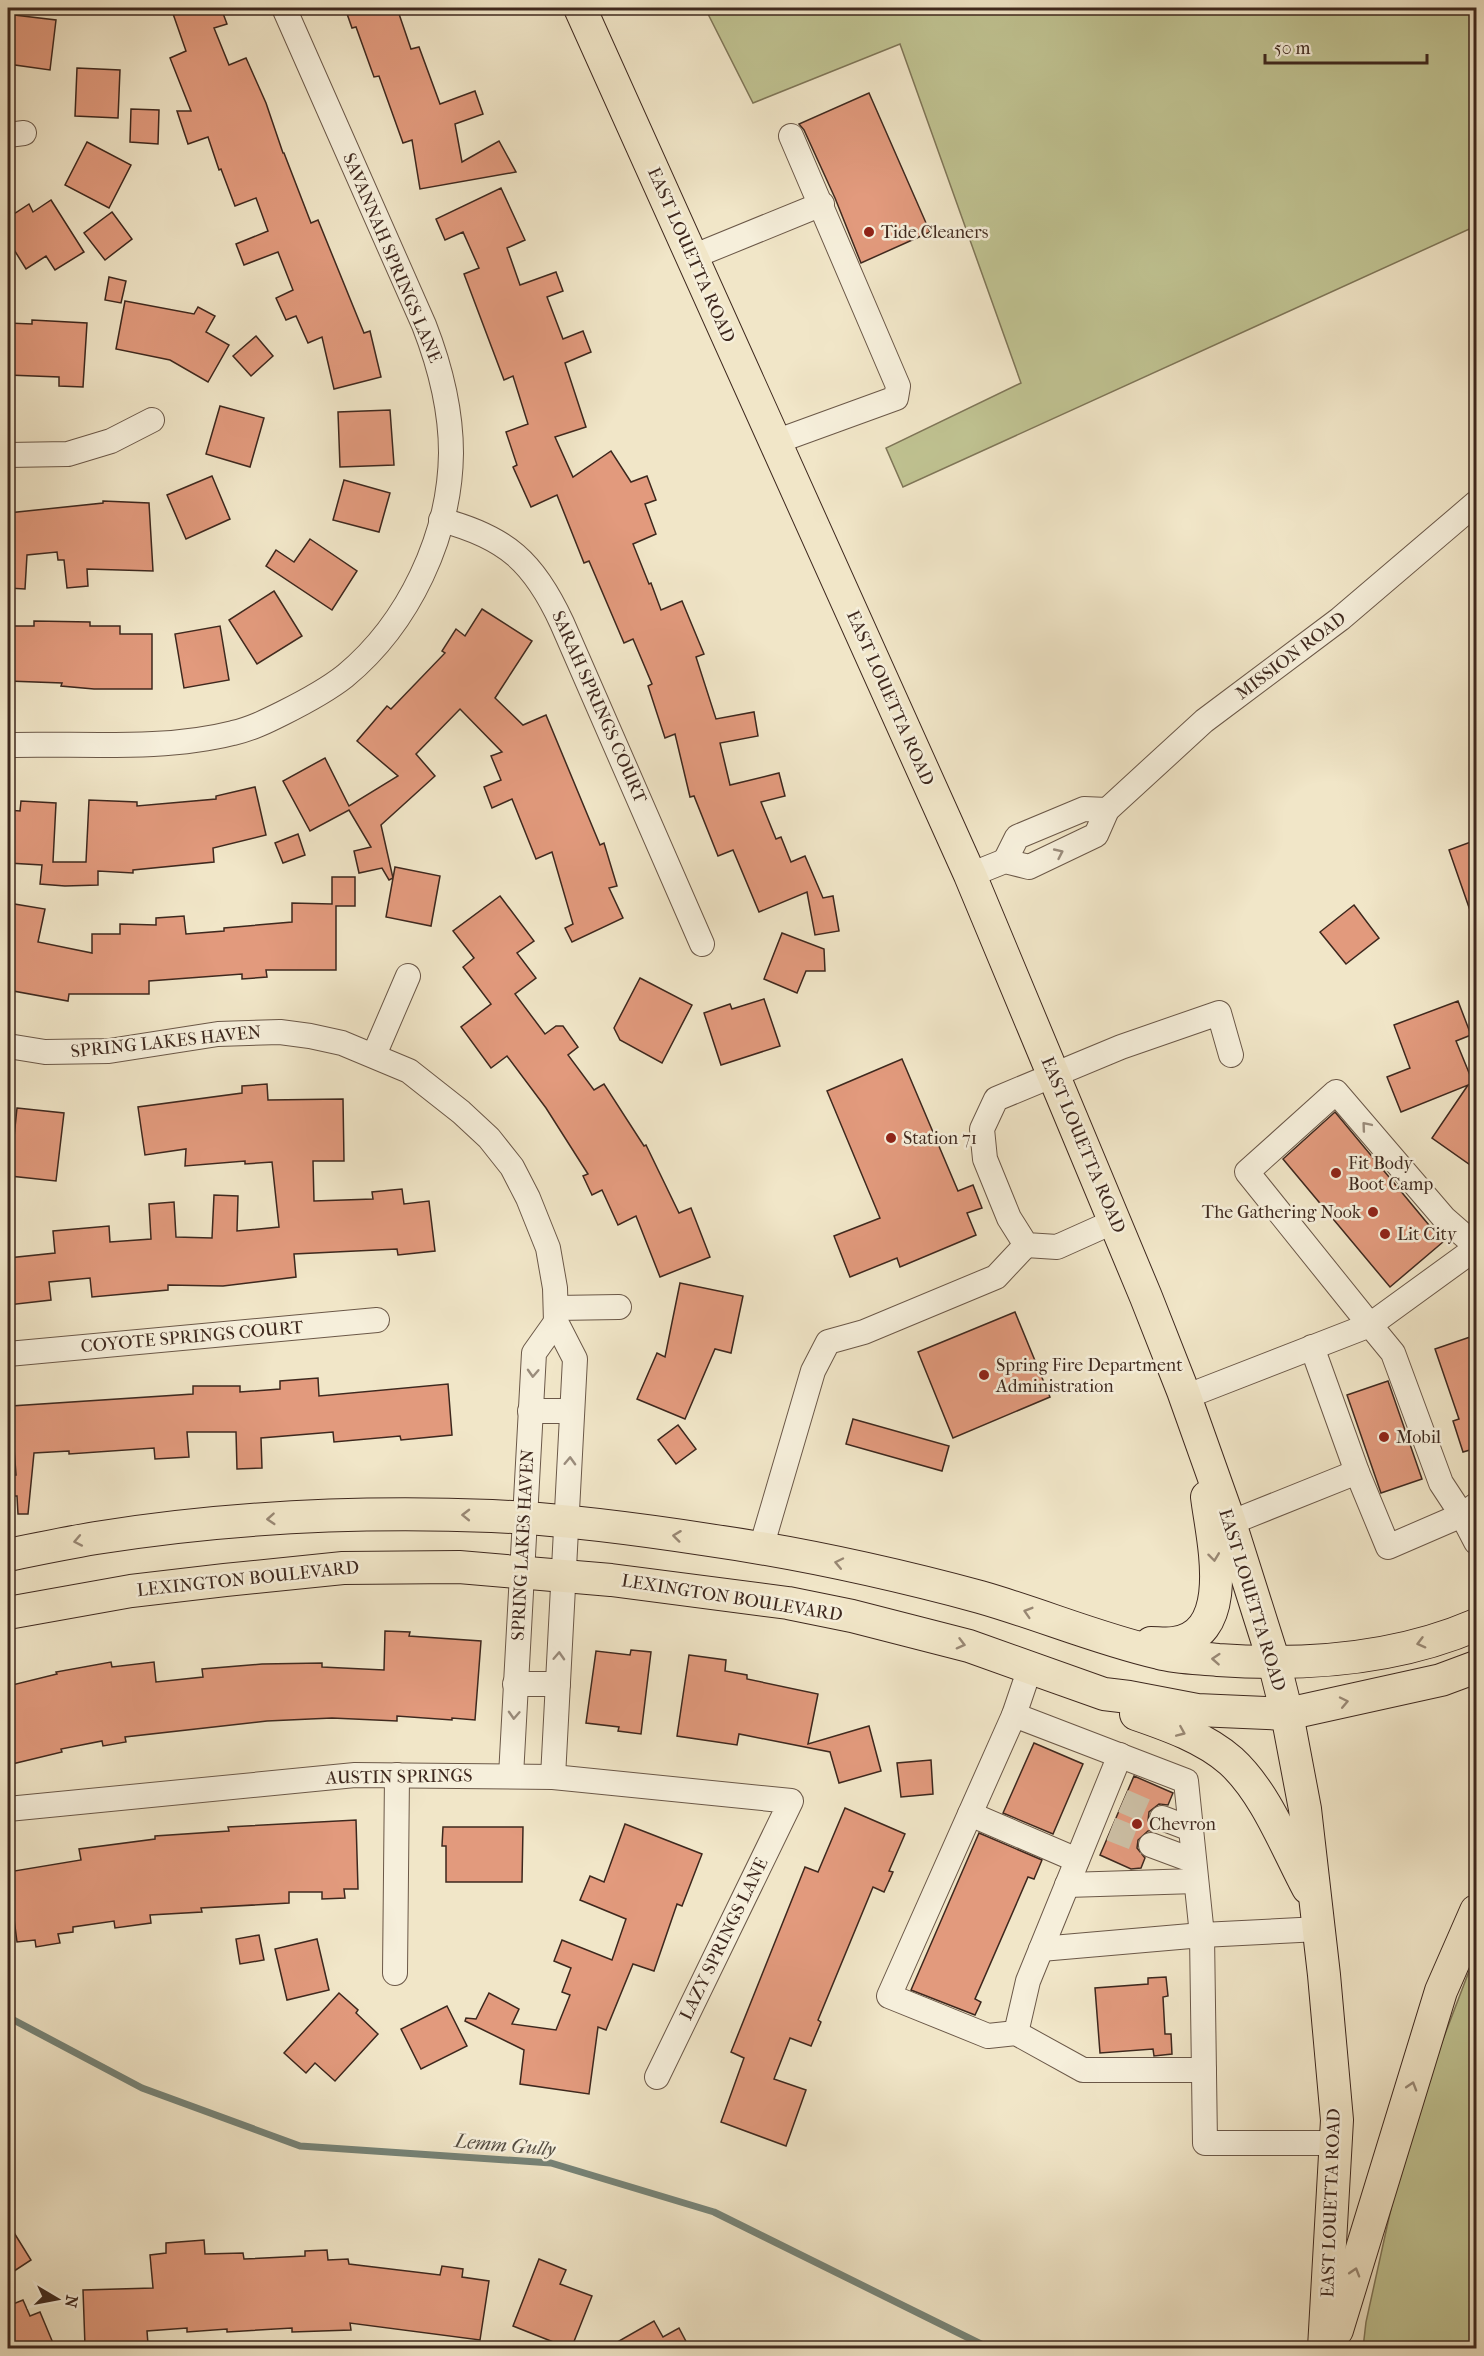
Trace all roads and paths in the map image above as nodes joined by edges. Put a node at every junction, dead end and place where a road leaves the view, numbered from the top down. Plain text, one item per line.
1 (284, 8) edge
2 (580, 8) edge
3 (791, 136) dead end
4 (822, 204) junction
5 (692, 257) junction
6 (152, 420) dead end
7 (775, 442) junction
8 (8, 455) edge
9 (1476, 503) edge
10 (441, 520) junction
11 (8, 745) edge
12 (1107, 810) junction
13 (1005, 861) junction
14 (970, 875) junction
15 (702, 944) dead end
16 (408, 976) dead end
17 (8, 1046) edge
18 (374, 1055) junction
19 (1231, 1055) dead end
20 (1053, 1074) junction
21 (1114, 1221) junction
22 (1026, 1245) junction
23 (1476, 1247) edge
24 (619, 1307) dead end
25 (556, 1315) junction
26 (377, 1320) dead end
27 (1370, 1325) junction
28 (1312, 1347) junction
29 (8, 1354) edge
30 (1185, 1397) junction
31 (530, 1411) junction
32 (572, 1411) junction
33 (1199, 1437) junction
34 (1357, 1472) junction
35 (1469, 1510) edge
36 (525, 1519) junction
37 (568, 1522) junction
38 (1230, 1523) junction
39 (1476, 1542) edge
40 (760, 1548) junction
41 (8, 1555) edge
42 (522, 1573) junction
43 (564, 1577) junction
44 (8, 1613) edge
45 (1476, 1625) edge
46 (1120, 1643) junction
47 (1274, 1662) junction
48 (1476, 1667) edge
49 (1030, 1668) junction
50 (515, 1684) junction
51 (558, 1684) junction
52 (1104, 1694) junction
53 (1287, 1714) junction
54 (1014, 1715) junction
55 (1119, 1755) junction
56 (397, 1775) junction
57 (511, 1776) junction
58 (553, 1777) junction
59 (790, 1801) joint
60 (8, 1809) edge
61 (970, 1814) junction
62 (1162, 1818) tunnel mouth
63 (1191, 1829) junction
64 (1151, 1845) tunnel mouth
65 (1077, 1860) junction
66 (1195, 1871) junction
67 (1067, 1885) junction
68 (1476, 1911) edge
69 (1318, 1917) junction
70 (1202, 1935) junction
71 (1041, 1948) junction
72 (395, 1972) dead end
73 (1016, 2033) junction
74 (1204, 2070) junction
75 (657, 2077) dead end
76 (1336, 2143) junction
77 (1324, 2349) edge
78 (1332, 2349) edge

1 - 10 street, SAVANNAH SPRINGS LANE
2 - 5 main road, EAST LOUETTA ROAD
3 - 4 street
4 - 5 street
4 - 7 street
5 - 7 main road, EAST LOUETTA ROAD
6 - 8 street
7 - 14 main road, EAST LOUETTA ROAD
9 - 12 street, MISSION ROAD
10 - 11 street, SAVANNAH SPRINGS LANE
10 - 15 street, SARAH SPRINGS COURT
12 - 13 street
13 -> 12 street, MISSION ROAD
13 - 14 street, MISSION ROAD
14 - 20 main road, EAST LOUETTA ROAD
16 - 18 street
17 - 18 street, SPRING LAKES HAVEN
18 - 25 street, SPRING LAKES HAVEN
19 - 20 street
20 - 21 main road, EAST LOUETTA ROAD
20 - 22 street
21 - 22 street
21 - 30 main road, EAST LOUETTA ROAD
22 - 40 street
23 - 27 street
23 -> 27 street
24 - 25 street
25 -> 31 street, SPRING LAKES HAVEN
25 - 32 street, SPRING LAKES HAVEN
26 - 29 street, COYOTE SPRINGS COURT
27 - 28 street
27 - 35 street
28 - 30 street
28 - 34 street
30 - 33 main road, EAST LOUETTA ROAD
31 - 32 street
31 - 36 street, SPRING LAKES HAVEN
37 -> 32 street, SPRING LAKES HAVEN
33 - 38 main road, EAST LOUETTA ROAD
33 -> 46 main road
34 - 35 street
34 - 38 street
35 - 39 street
36 - 37 main road
36 -> 41 main road
36 - 42 street, SPRING LAKES HAVEN
40 -> 37 main road
37 - 43 street, SPRING LAKES HAVEN
38 - 47 main road, EAST LOUETTA ROAD
46 -> 40 main road
42 - 43 main road, LEXINGTON BOULEVARD
42 - 44 main road, LEXINGTON BOULEVARD
42 - 50 street, SPRING LAKES HAVEN
43 -> 49 main road, LEXINGTON BOULEVARD
51 -> 43 street, SPRING LAKES HAVEN
45 -> 47 main road
47 -> 46 main road
47 - 53 main road, EAST LOUETTA ROAD
53 -> 48 main road, LEXINGTON BOULEVARD
49 - 52 main road, LEXINGTON BOULEVARD
49 - 54 street
50 - 51 street
50 -> 57 street, SPRING LAKES HAVEN
51 - 58 street, SPRING LAKES HAVEN
52 - 53 main road, LEXINGTON BOULEVARD
52 -> 69 main road
53 - 69 main road, EAST LOUETTA ROAD
54 - 55 street
54 - 61 street
55 - 63 street
55 - 65 street
56 - 57 street, AUSTIN SPRINGS
56 - 60 street, AUSTIN SPRINGS
56 - 72 street
57 - 58 street, AUSTIN SPRINGS
58 - 59 street, AUSTIN SPRINGS
59 - 75 street, LAZY SPRINGS LANE
61 - 65 street
61 - 73 street
62 - 63 street
63 - 66 street
64 - 66 street
65 - 67 street
66 - 67 street
66 - 70 street
67 - 71 street
78 -> 68 main road
69 - 70 street
69 - 76 main road, EAST LOUETTA ROAD
70 - 71 street
70 - 74 street
71 - 73 street
73 - 74 street
74 - 76 street
76 - 77 main road, EAST LOUETTA ROAD

